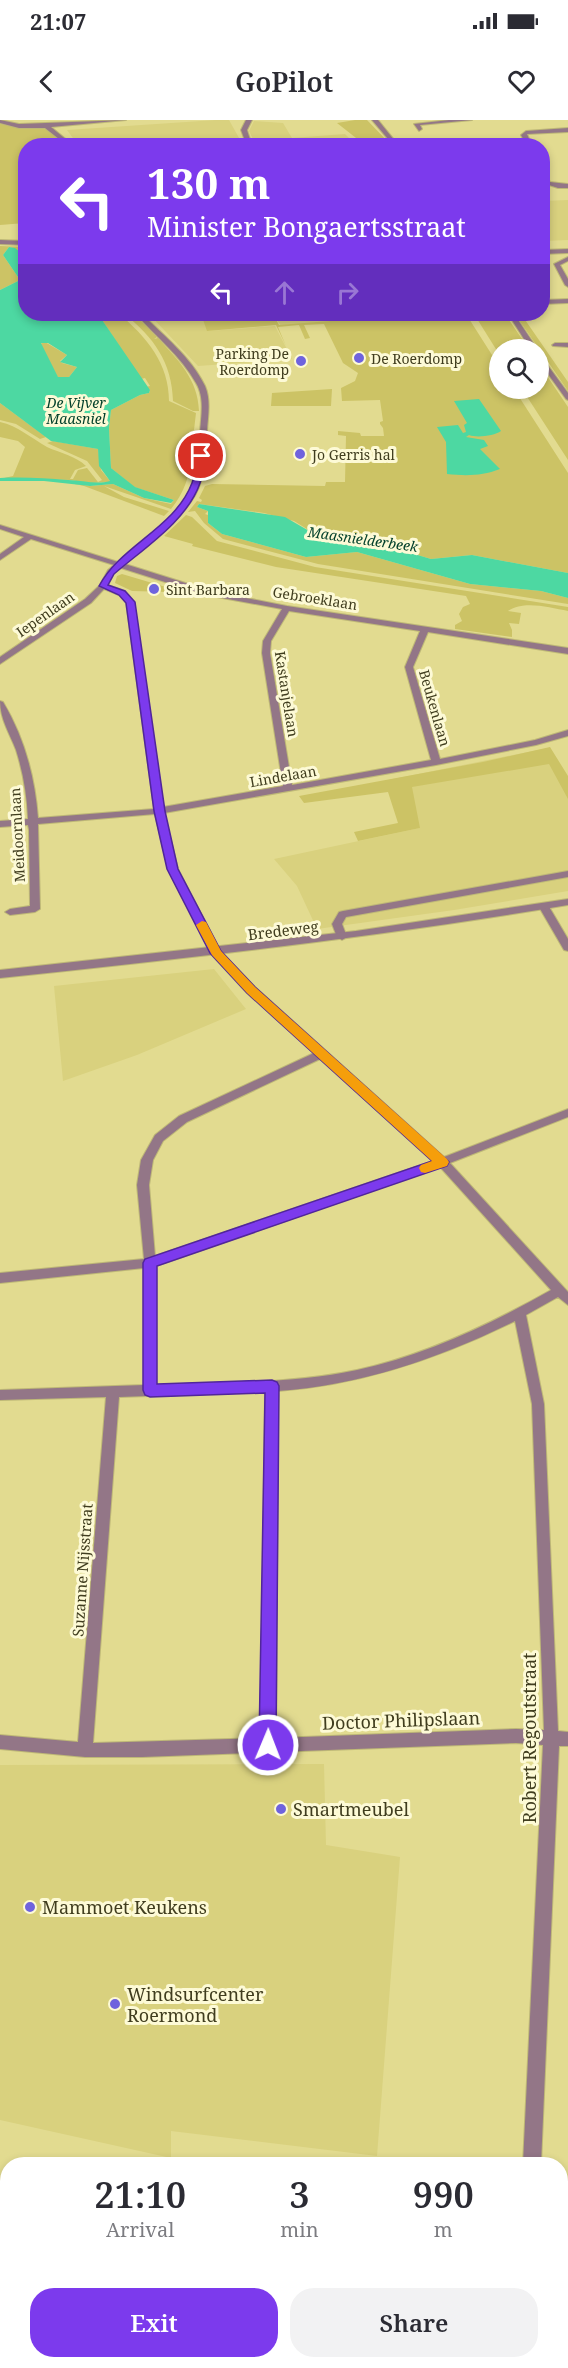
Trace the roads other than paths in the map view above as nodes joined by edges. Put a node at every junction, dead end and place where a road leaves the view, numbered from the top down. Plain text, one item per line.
1 (123, 120) edge
2 (249, 120) edge
3 (375, 120) edge
4 (469, 120) edge
5 (0, 121) edge
6 (46, 126) junction
7 (419, 129) dead end
8 (568, 130) edge
9 (62, 138) edge
10 (247, 138) edge
11 (390, 138) edge
12 (526, 138) edge
13 (550, 184) edge
14 (568, 186) edge
15 (0, 242) edge
16 (18, 243) edge
17 (568, 251) edge
18 (550, 252) edge
19 (568, 259) edge
20 (568, 285) edge
21 (568, 301) edge
22 (550, 302) edge
23 (146, 321) edge
24 (516, 321) edge
25 (528, 339) edge
26 (555, 345) dead end
27 (568, 345) edge
28 (549, 370) edge
29 (568, 398) edge
30 (0, 527) edge
31 (29, 537) junction
32 (0, 558) edge
33 (118, 566) junction
34 (103, 586) junction
35 (287, 608) junction
36 (425, 629) junction
37 (568, 651) edge
38 (0, 661) edge
39 (0, 704) edge
40 (568, 733) edge
41 (435, 762) junction
42 (288, 789) junction
43 (159, 811) junction
44 (31, 822) junction
45 (0, 824) edge
46 (568, 874) edge
47 (568, 902) edge
48 (544, 906) junction
49 (10, 912) dead end
50 (342, 938) junction
51 (568, 948) edge
52 (216, 953) junction
53 (0, 974) edge
54 (323, 1053) junction
55 (568, 1113) edge
56 (442, 1162) junction
57 (150, 1263) junction
58 (0, 1278) edge
59 (564, 1295) edge
60 (520, 1314) junction
61 (272, 1386) junction
62 (150, 1390) junction
63 (113, 1394) junction
64 (0, 1395) edge
65 (560, 1738) edge
66 (0, 1742) edge
67 (268, 1745) junction
68 (85, 1750) junction
69 (532, 2157) edge

1 - 6 street
2 - 10 street
3 - 11 street
4 - 7 street
5 - 6 street
6 - 9 street
8 - 12 street
13 - 14 street
15 - 16 street
17 - 18 street
19 - 20 street
21 - 22 street
23 - 33 street, Iepenlaan
24 - 25 street
26 - 27 street
28 - 29 street
30 - 31 street, Gebroeklaan
31 - 32 street
31 - 33 street, Gebroeklaan
33 - 34 street, Iepenlaan
33 - 35 street, Gebroeklaan
34 - 38 street, Iepenlaan
34 - 43 street
35 - 36 street, Gebroeklaan
35 - 42 street, Kastanjelaan
36 - 37 street, Gebroeklaan
36 - 41 street, Beukenlaan
39 - 44 street, Meidoornlaan
40 - 41 street, Lindelaan
41 - 42 street, Lindelaan
42 - 43 street, Lindelaan
43 - 44 street, Lindelaan
43 - 52 street
44 - 45 street, Lindelaan
44 - 49 street, Meidoornlaan
46 - 50 street
47 - 48 street, Bredeweg
48 - 50 street, Bredeweg
48 - 51 street
50 - 52 street, Bredeweg
52 - 53 street, Bredeweg
52 - 54 street
54 - 56 street
54 - 57 street
55 - 56 street
56 - 57 street
56 - 59 street
57 - 58 street
57 - 62 street
59 - 60 street
60 - 61 street
60 - 65 street, Robert Regoutstraat
61 - 62 street
61 - 67 street
62 - 63 street
63 - 64 street
63 - 68 street, Suzanne Nijsstraat
65 - 67 street, Doctor Philipslaan
65 - 69 street, Robert Regoutstraat
66 - 68 street, Doctor Philipslaan
67 - 68 street, Doctor Philipslaan

